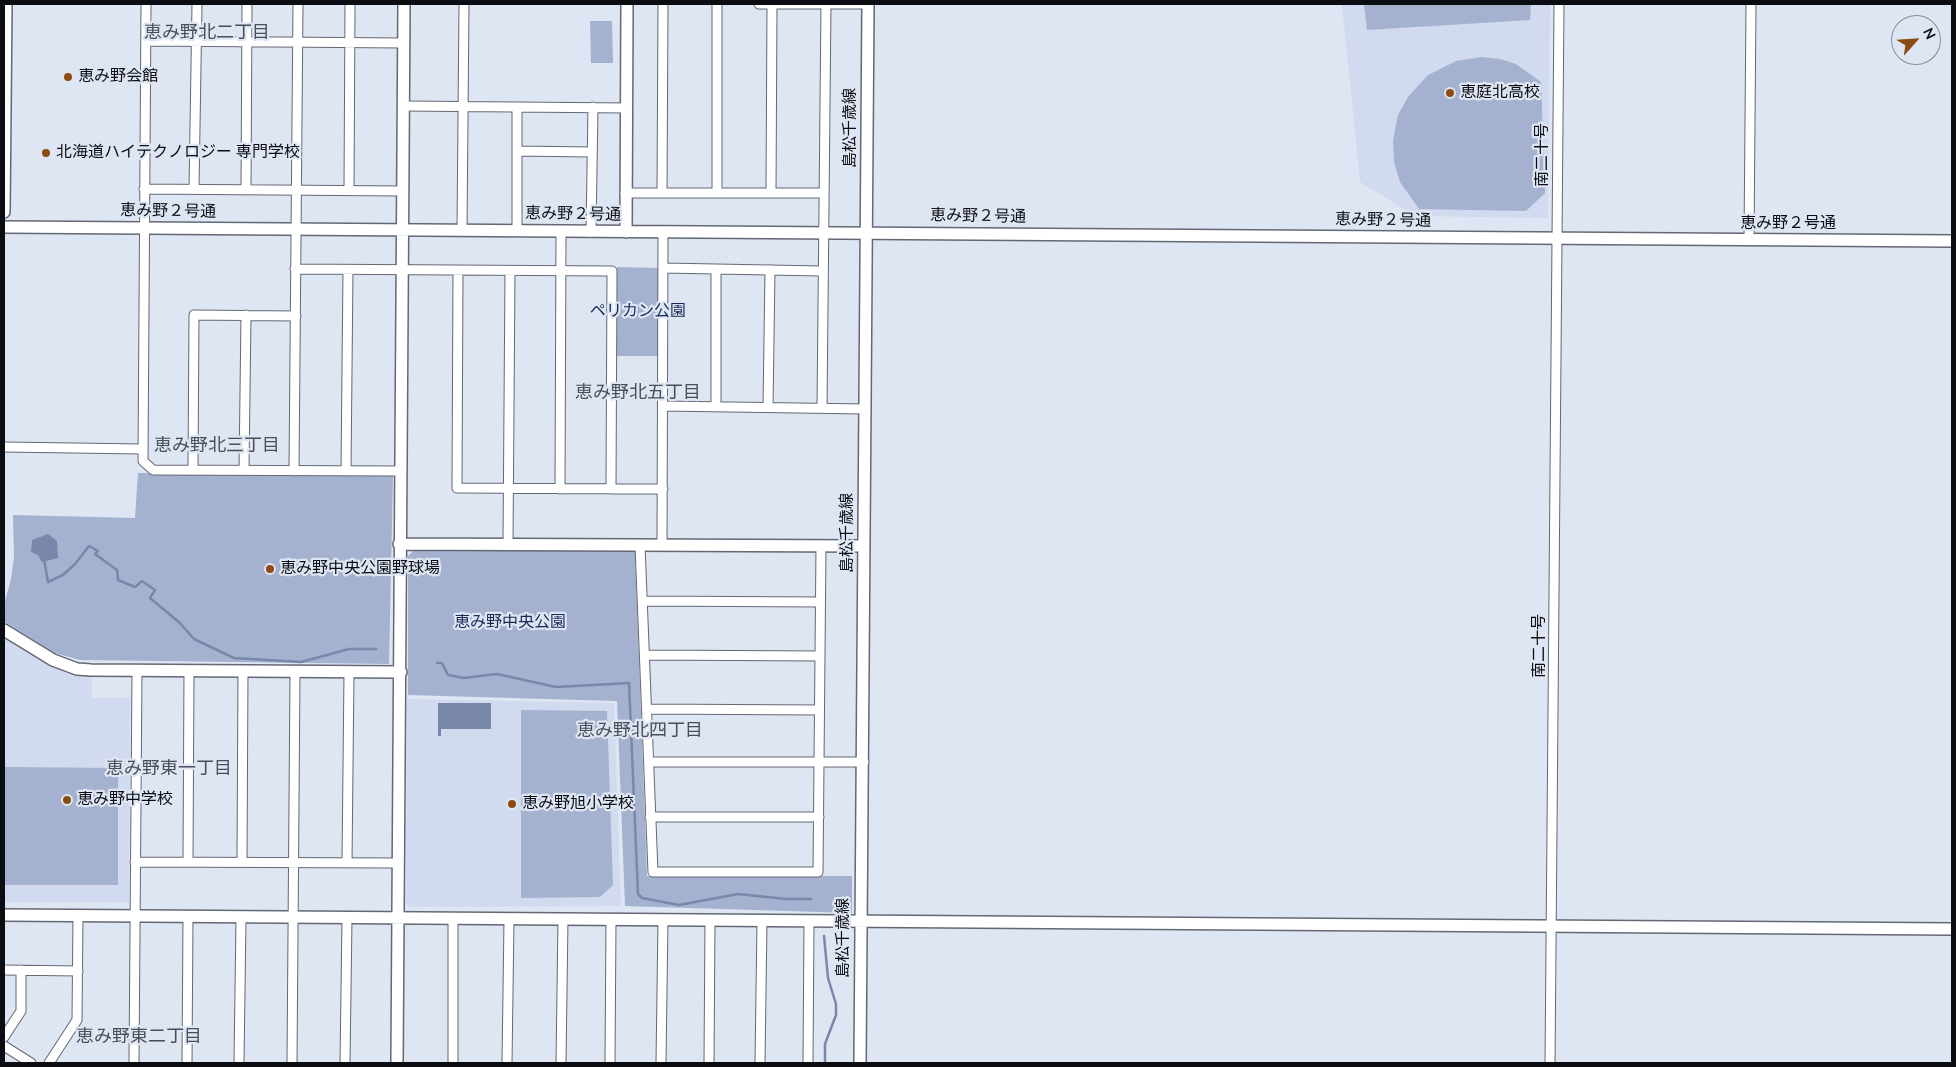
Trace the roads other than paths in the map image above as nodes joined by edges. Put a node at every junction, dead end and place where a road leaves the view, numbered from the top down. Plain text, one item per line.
1 (6, 4) edge
2 (146, 4) edge
3 (197, 4) edge
4 (247, 4) edge
5 (298, 4) edge
6 (350, 4) edge
7 (404, 4) edge
8 (464, 4) edge
9 (627, 4) edge
10 (664, 4) edge
11 (717, 4) edge
12 (759, 4) edge
13 (772, 4) edge
14 (826, 4) edge
15 (868, 4) edge
16 (1558, 4) edge
17 (1751, 4) edge
18 (146, 41) junction
19 (197, 42) junction
20 (246, 42) junction
21 (298, 42) junction
22 (350, 43) junction
23 (404, 43) junction
24 (5, 55) edge
25 (403, 106) junction
26 (463, 107) junction
27 (517, 107) junction
28 (593, 107) junction
29 (627, 108) junction
30 (517, 151) junction
31 (592, 152) junction
32 (144, 189) junction
33 (194, 189) junction
34 (246, 190) junction
35 (349, 190) junction
36 (297, 191) junction
37 (403, 191) junction
38 (717, 192) junction
39 (771, 192) junction
40 (625, 193) junction
41 (662, 193) junction
42 (824, 193) junction
43 (4, 212) edge
44 (4, 227) edge
45 (144, 228) junction
46 (296, 230) junction
47 (402, 230) junction
48 (462, 230) junction
49 (517, 230) junction
50 (561, 232) junction
51 (591, 232) junction
52 (626, 232) junction
53 (663, 232) junction
54 (824, 232) junction
55 (867, 232) junction
56 (1557, 234) junction
57 (1749, 234) junction
58 (1952, 241) edge
59 (663, 268) junction
60 (296, 269) junction
61 (716, 269) junction
62 (348, 270) junction
63 (402, 270) junction
64 (458, 270) junction
65 (561, 270) junction
66 (770, 270) junction
67 (510, 271) junction
68 (822, 271) junction
69 (246, 315) junction
70 (296, 316) junction
71 (663, 406) junction
72 (716, 406) junction
73 (768, 407) junction
74 (822, 408) junction
75 (865, 409) junction
76 (4, 447) edge
77 (142, 449) junction
78 (193, 468) junction
79 (244, 470) junction
80 (294, 471) junction
81 (346, 471) junction
82 (401, 471) junction
83 (509, 488) junction
84 (560, 489) junction
85 (612, 489) junction
86 (663, 490) junction
87 (508, 543) junction
88 (399, 544) junction
89 (640, 545) junction
90 (662, 545) junction
91 (821, 546) junction
92 (864, 546) junction
93 (643, 601) junction
94 (820, 602) junction
95 (4, 630) edge
96 (646, 655) junction
97 (820, 656) junction
98 (137, 671) junction
99 (189, 671) junction
100 (243, 671) junction
101 (295, 672) junction
102 (349, 672) junction
103 (401, 672) junction
104 (647, 709) junction
105 (819, 710) junction
106 (649, 762) junction
107 (864, 762) junction
108 (819, 763) junction
109 (650, 817) junction
110 (818, 817) junction
111 (136, 862) junction
112 (188, 862) junction
113 (242, 862) junction
114 (294, 862) junction
115 (346, 863) junction
116 (400, 863) junction
117 (4, 916) edge
118 (78, 916) junction
119 (135, 917) junction
120 (188, 917) junction
121 (294, 917) junction
122 (241, 918) junction
123 (347, 918) junction
124 (399, 918) junction
125 (454, 919) junction
126 (563, 919) junction
127 (509, 920) junction
128 (663, 920) junction
129 (710, 920) junction
130 (611, 921) junction
131 (762, 921) junction
132 (809, 922) junction
133 (860, 923) junction
134 (1552, 926) junction
135 (1952, 929) edge
136 (4, 970) edge
137 (21, 970) junction
138 (78, 971) junction
139 (4, 1038) edge
140 (4, 1046) edge
141 (31, 1063) edge
142 (49, 1063) edge
143 (134, 1063) edge
144 (187, 1063) edge
145 (239, 1063) edge
146 (292, 1063) edge
147 (345, 1063) edge
148 (397, 1063) edge
149 (453, 1063) edge
150 (507, 1063) edge
151 (561, 1063) edge
152 (610, 1063) edge
153 (661, 1063) edge
154 (709, 1063) edge
155 (760, 1063) edge
156 (808, 1063) edge
157 (860, 1063) edge
158 (1550, 1063) edge

1 - 24 street
2 - 18 street
3 - 19 street
4 - 20 street
5 - 21 street
6 - 22 street
7 - 23 street
8 - 26 street
9 - 29 street
10 - 41 street
11 - 38 street
12 - 13 street
13 - 14 street
13 - 39 street
14 - 15 street
14 - 42 street
15 - 55 street, 島松千歳線
16 - 56 street, 南二十号
17 - 57 street
18 - 19 street
18 - 32 street
19 - 20 street
19 - 33 street
20 - 21 street
20 - 34 street
21 - 22 street
21 - 36 street
22 - 23 street
22 - 35 street
23 - 25 street
24 - 43 street
25 - 26 street
25 - 37 street
26 - 27 street
26 - 48 street
27 - 28 street
27 - 30 street
28 - 29 street
28 - 31 street
29 - 40 street
30 - 31 street
30 - 49 street
31 - 51 street
32 - 33 street
32 - 45 street
33 - 34 street
34 - 36 street
35 - 36 street
35 - 37 street
36 - 46 street
37 - 47 street
38 - 39 street
38 - 41 street
39 - 42 street
40 - 41 street
40 - 52 street
42 - 54 street
44 - 45 street, 恵み野２号通
45 - 46 street, 恵み野２号通
45 - 77 street
46 - 47 street, 恵み野２号通
46 - 60 street
47 - 48 street, 恵み野２号通
47 - 63 street
48 - 49 street, 恵み野２号通
49 - 50 street, 恵み野２号通
50 - 51 street, 恵み野２号通
50 - 65 street
51 - 52 street, 恵み野２号通
52 - 53 street, 恵み野２号通
53 - 54 street, 恵み野２号通
53 - 59 street
54 - 55 street, 恵み野２号通
54 - 68 street
55 - 56 street, 恵み野２号通
55 - 75 street, 島松千歳線
56 - 57 street, 恵み野２号通
56 - 134 street, 南二十号
57 - 58 street, 恵み野２号通
59 - 61 street
59 - 71 street
60 - 62 street
60 - 70 street
61 - 66 street
61 - 72 street
62 - 63 street
62 - 81 street
63 - 64 street
63 - 82 street
64 - 67 street
64 - 83 street
65 - 67 street
65 - 84 street
65 - 85 street
66 - 68 street
66 - 73 street
67 - 83 street
68 - 74 street
69 - 70 street
69 - 78 street
69 - 79 street
70 - 80 street
71 - 72 street
71 - 86 street
72 - 73 street
73 - 74 street
74 - 75 street
75 - 92 street, 島松千歳線
76 - 77 street
77 - 78 street
78 - 79 street
79 - 80 street
80 - 81 street
81 - 82 street
82 - 88 street
83 - 84 street
83 - 87 street
84 - 85 street
85 - 86 street
86 - 90 street
87 - 88 street
87 - 89 street
88 - 103 street
89 - 90 street
89 - 93 street
90 - 91 street
91 - 92 street
91 - 94 street
92 - 107 street, 島松千歳線
93 - 94 street
93 - 96 street
94 - 97 street
95 - 98 street
96 - 97 street
96 - 104 street
97 - 105 street
98 - 99 street
98 - 111 street
99 - 100 street
99 - 112 street
100 - 101 street
100 - 113 street
101 - 102 street
101 - 114 street
102 - 103 street
102 - 115 street
103 - 116 street
104 - 105 street
104 - 106 street
105 - 108 street
106 - 108 street
106 - 109 street
107 - 108 street
107 - 133 street, 島松千歳線
108 - 110 street
109 - 110 street
109 - 110 street
111 - 112 street
111 - 119 street
112 - 113 street
113 - 114 street
114 - 115 street
114 - 121 street
115 - 116 street
116 - 124 street
117 - 118 street
118 - 119 street
118 - 138 street
119 - 120 street
119 - 143 street
120 - 122 street
120 - 144 street
121 - 122 street
121 - 123 street
121 - 146 street
122 - 145 street
123 - 124 street
123 - 147 street
124 - 125 street
124 - 148 street
125 - 127 street
125 - 149 street
126 - 127 street
126 - 130 street
126 - 151 street
127 - 150 street
128 - 129 street
128 - 130 street
128 - 153 street
129 - 131 street
129 - 154 street
130 - 152 street
131 - 132 street
131 - 155 street
132 - 133 street
132 - 156 street
133 - 134 street
133 - 157 street, 島松千歳線
134 - 135 street
134 - 158 street, 南二十号
136 - 137 street
137 - 138 street
137 - 139 street
138 - 142 street
140 - 141 street

